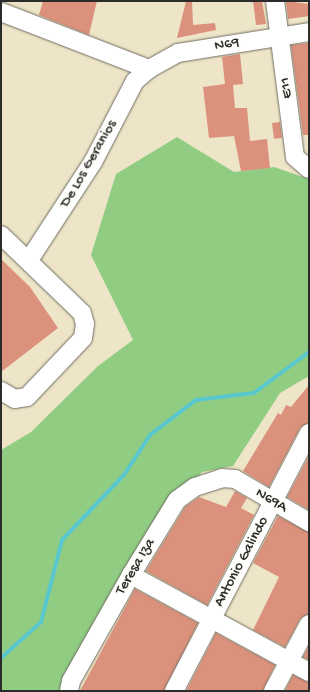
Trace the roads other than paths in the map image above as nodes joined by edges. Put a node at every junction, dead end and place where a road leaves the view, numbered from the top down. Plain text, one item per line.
1 (275, 1) edge
2 (1, 12) edge
3 (309, 32) edge
4 (281, 37) junction
5 (148, 69) junction
6 (309, 169) edge
7 (1, 235) edge
8 (29, 260) junction
9 (1, 391) edge
10 (309, 433) edge
11 (235, 479) joint
12 (273, 503) junction
13 (309, 522) edge
14 (131, 575) junction
15 (212, 619) junction
16 (309, 624) edge
17 (290, 661) junction
18 (309, 672) edge
19 (69, 691) edge
20 (174, 691) edge
21 (273, 691) edge

1 - 4 street, E11
2 - 5 street
3 - 4 street, N69
4 - 5 street, N69
4 - 6 street, E11
5 - 8 street, De Los Geranios
7 - 8 street
8 - 9 street
10 - 12 street, Antonio Galindo
11 - 12 street, N69A
11 - 14 street, Teresa Iza
12 - 13 street, N69A
12 - 15 street, Antonio Galindo
14 - 15 street
14 - 19 street, Teresa Iza
15 - 17 street
15 - 20 street, Antonio Galindo
16 - 17 street
17 - 18 street
17 - 21 street

